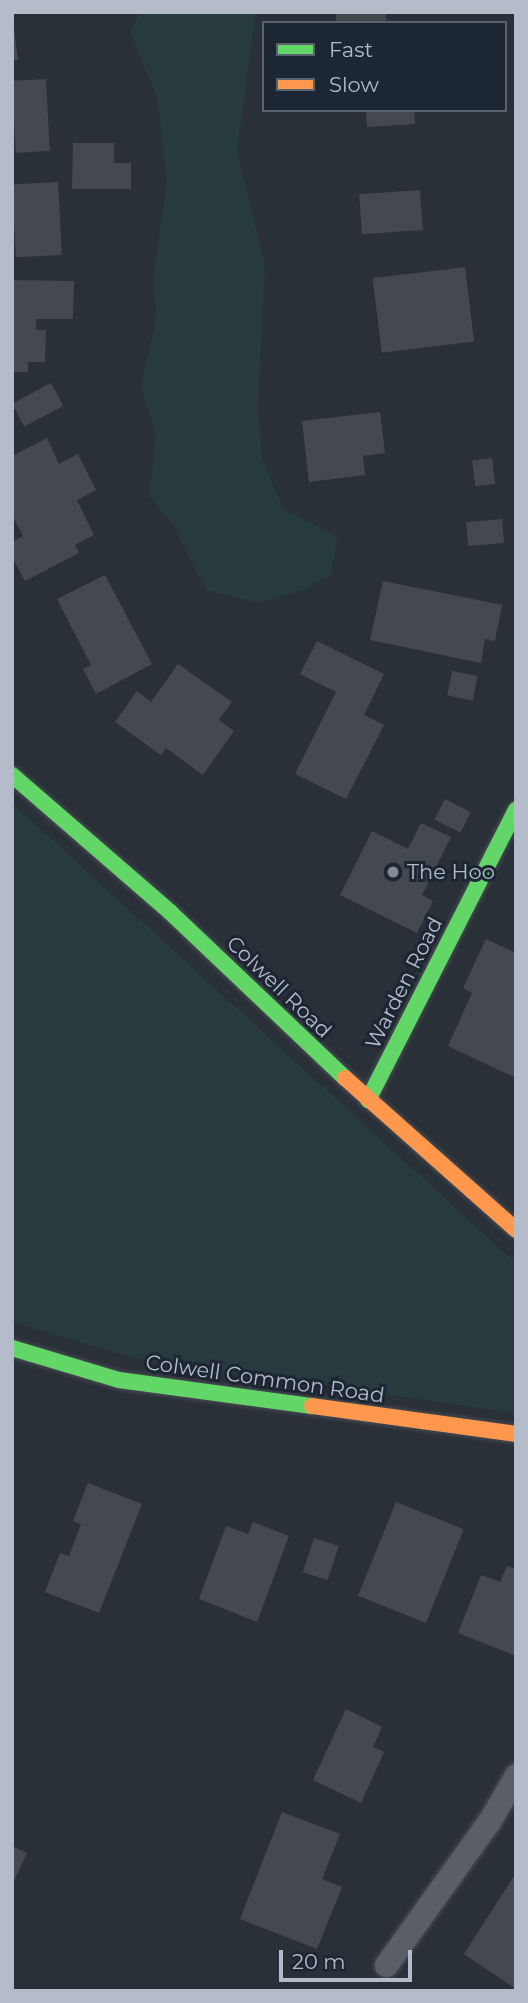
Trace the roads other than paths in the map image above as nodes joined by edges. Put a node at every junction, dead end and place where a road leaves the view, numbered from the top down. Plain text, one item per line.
1 (12, 775) edge
2 (516, 809) edge
3 (368, 1100) junction
4 (516, 1230) edge
5 (12, 1348) edge
6 (516, 1434) edge
7 (516, 1774) edge
8 (386, 1965) dead end

1 - 3 street, Colwell Road
2 - 3 street, Warden Road
3 - 4 street, Colwell Road
5 - 6 street, Colwell Common Road
7 - 8 lane

